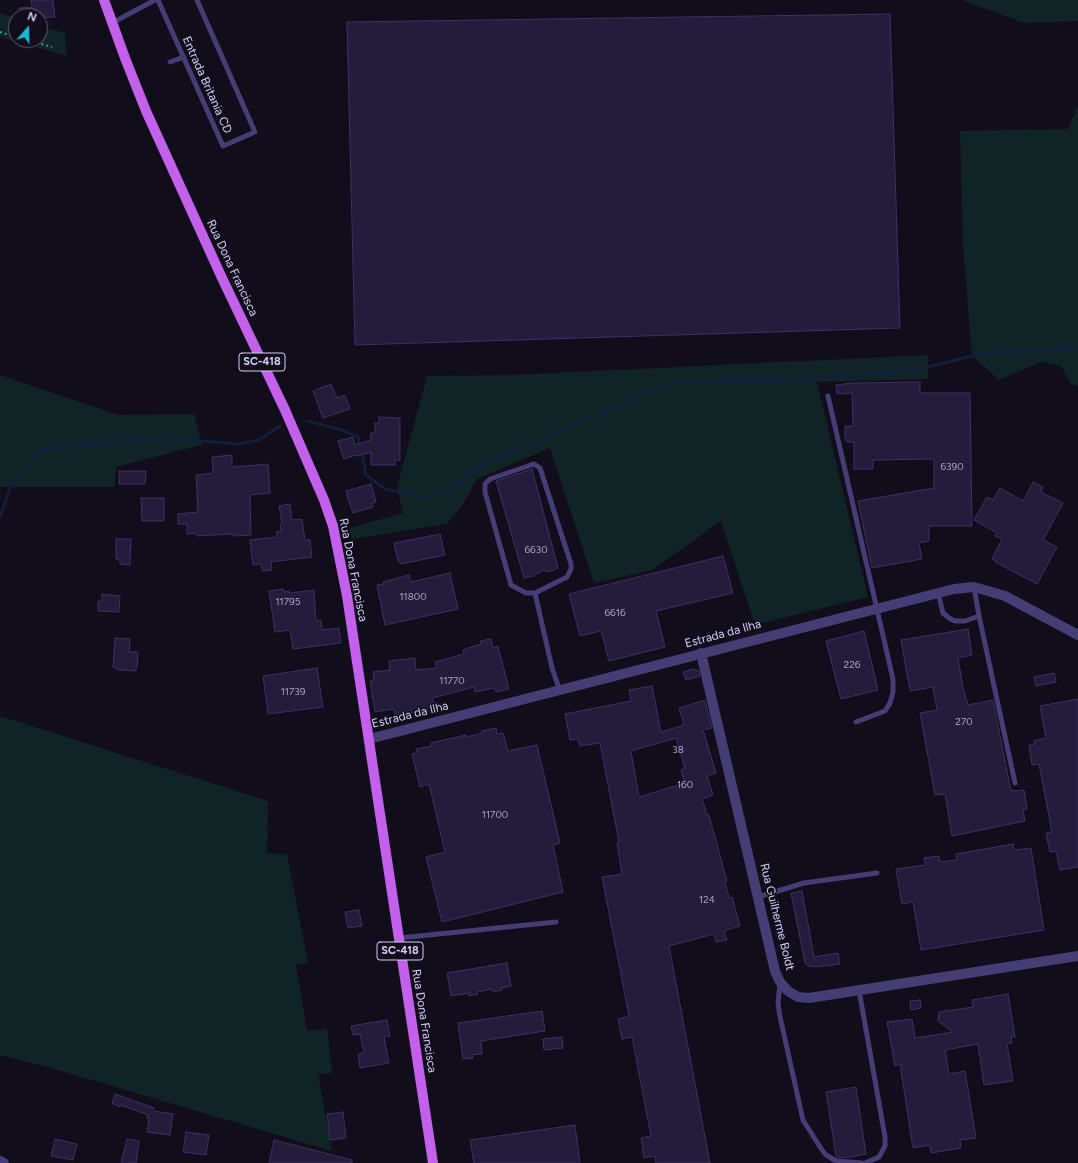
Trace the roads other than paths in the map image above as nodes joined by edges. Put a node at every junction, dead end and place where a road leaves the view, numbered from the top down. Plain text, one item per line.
1 (104, 0) edge
2 (155, 0) edge
3 (158, 0) edge
4 (197, 0) edge
5 (112, 23) junction
6 (184, 57) junction
7 (170, 62) dead end
8 (828, 396) dead end
9 (974, 587) junction
10 (938, 592) junction
11 (535, 593) junction
12 (876, 608) junction
13 (979, 616) junction
14 (1078, 636) edge
15 (702, 653) junction
16 (560, 691) junction
17 (856, 722) dead end
18 (369, 739) junction
19 (1015, 783) dead end
20 (877, 873) dead end
21 (758, 897) junction
22 (556, 922) dead end
23 (399, 938) junction
24 (1078, 956) edge
25 (780, 982) junction
26 (859, 990) junction
27 (0, 1161) edge
28 (4, 1163) edge
29 (433, 1163) edge
30 (864, 1163) edge

1 - 5 main road, Rua Dona Francisca / SC-418
2 - 5 lane
3 - 6 lane, Entrada Britania CD
4 - 6 lane, Entrada Britania CD
5 - 18 main road, Rua Dona Francisca / SC-418
6 - 7 lane
8 - 12 lane
9 - 10 street, Estrada da Ilha
9 - 13 lane
9 - 14 street, Estrada da Ilha
10 - 12 street, Estrada da Ilha
10 - 13 lane
11 - 11 lane
11 - 16 lane
12 - 15 street, Estrada da Ilha
12 - 17 lane
13 - 19 lane
15 - 16 street, Estrada da Ilha
15 - 21 street, Rua Guilherme Boldt
16 - 18 street, Estrada da Ilha
18 - 23 main road, Rua Dona Francisca / SC-418
20 - 21 lane
21 - 25 street, Rua Guilherme Boldt
22 - 23 lane
23 - 29 main road, Rua Dona Francisca / SC-418
24 - 26 street, Rua Guilherme Boldt
25 - 26 street, Rua Guilherme Boldt
25 - 30 lane
26 - 30 lane
27 - 28 street

